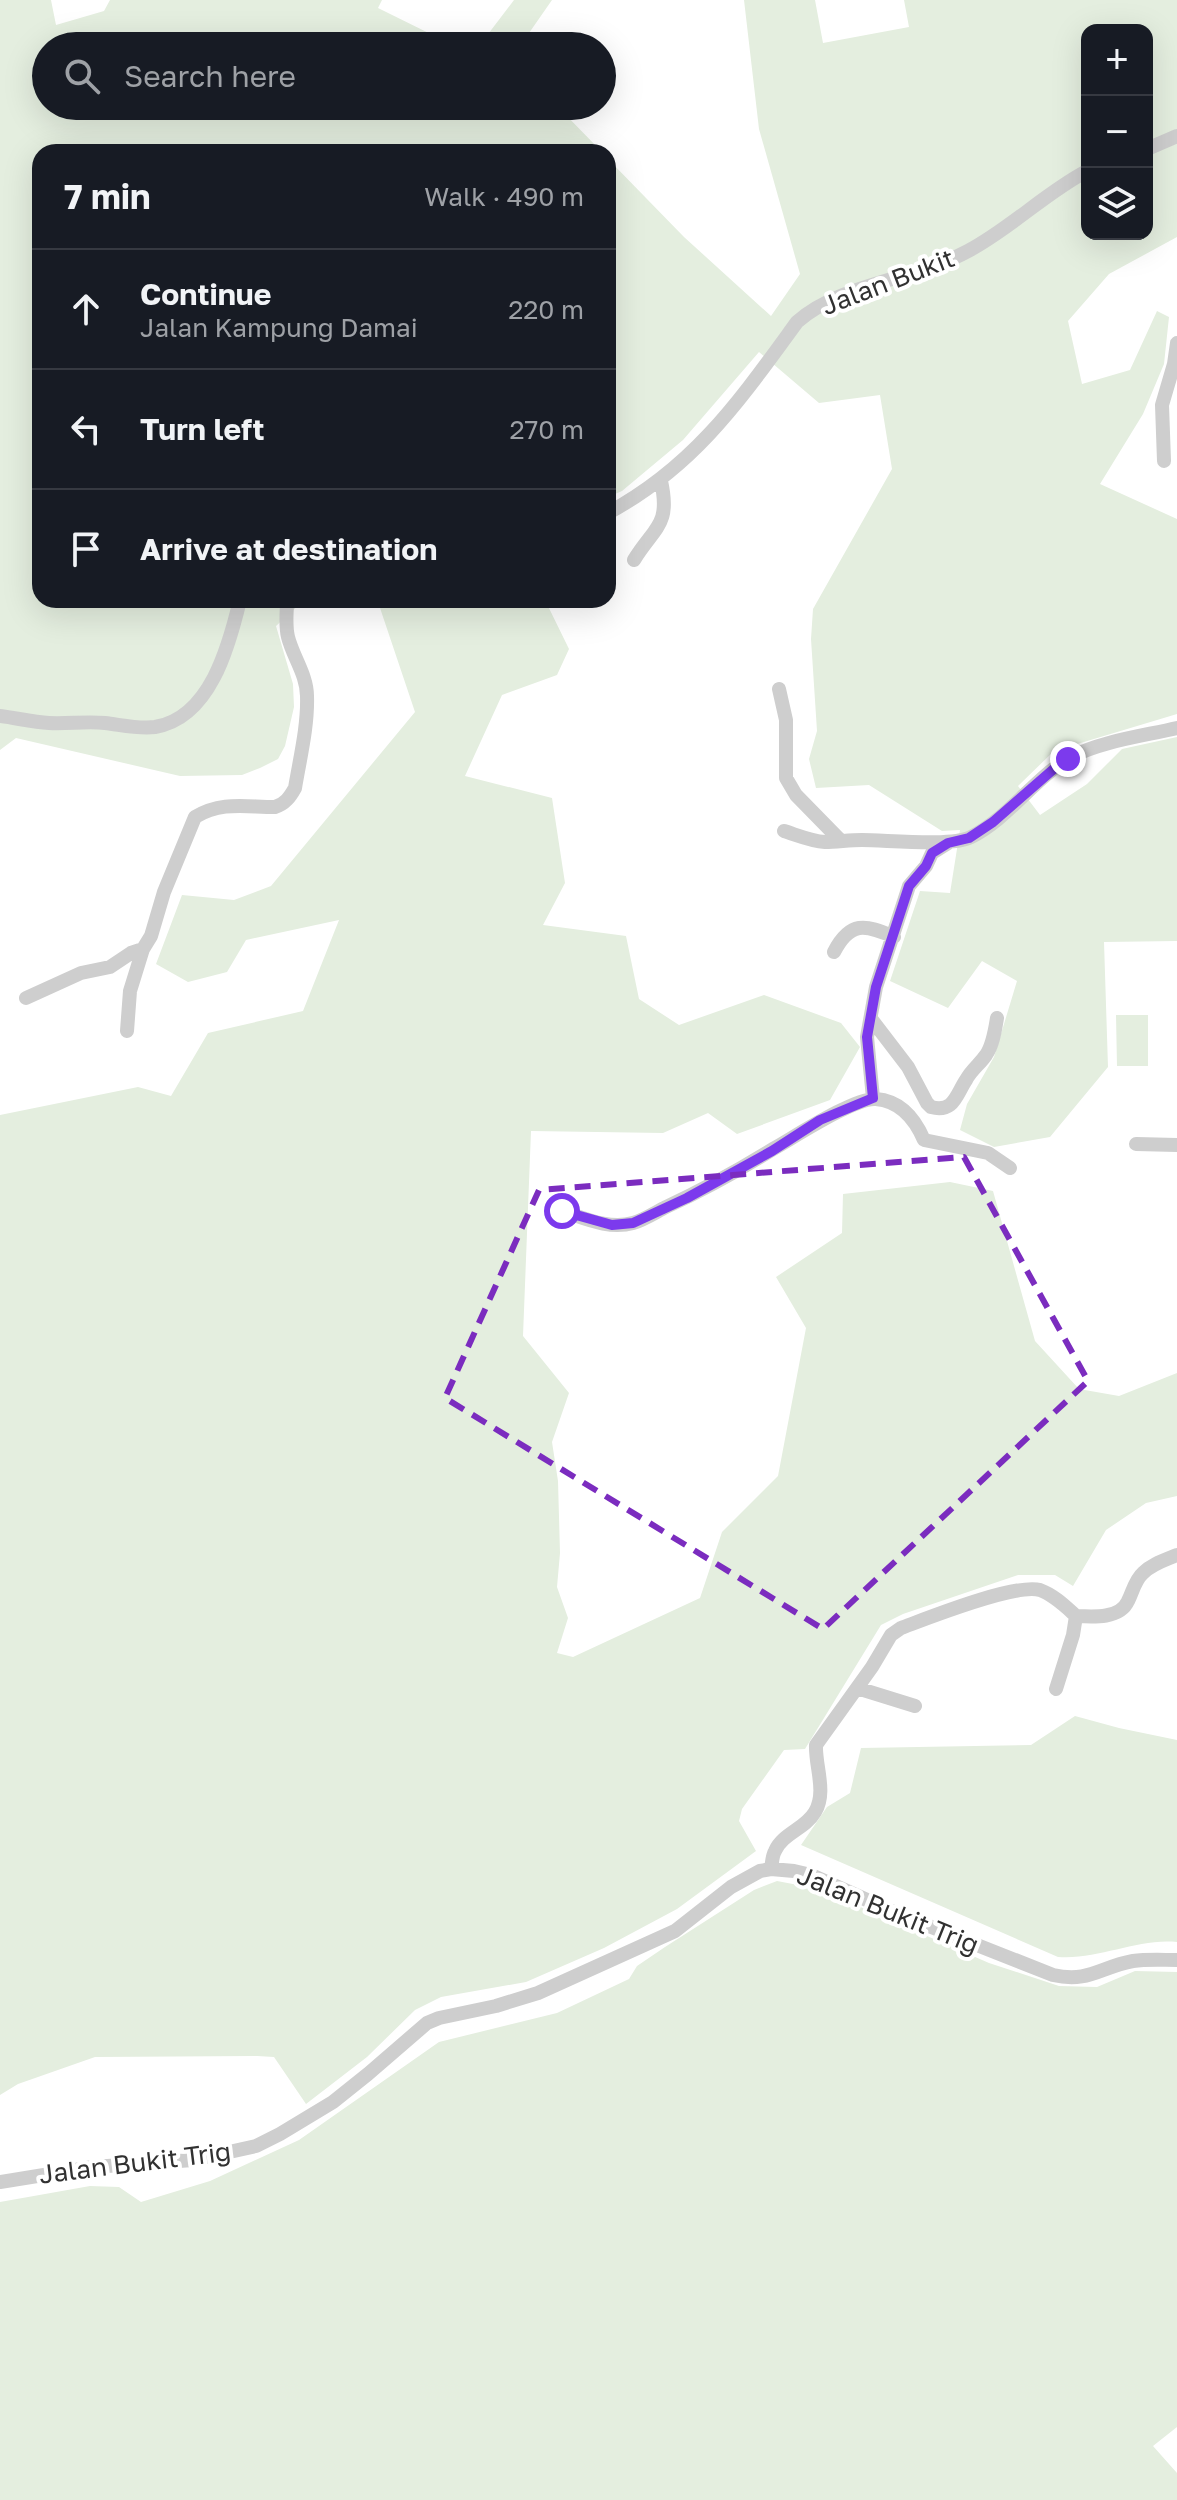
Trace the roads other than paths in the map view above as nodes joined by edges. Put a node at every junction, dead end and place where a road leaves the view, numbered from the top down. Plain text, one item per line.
1 (1177, 136) edge
2 (1153, 146) edge
3 (1081, 175) edge
4 (1177, 343) edge
5 (1164, 461) dead end
6 (661, 481) junction
7 (616, 508) edge
8 (634, 560) dead end
9 (238, 608) edge
10 (287, 608) edge
11 (779, 689) dead end
12 (0, 716) edge
13 (1177, 728) edge
14 (784, 831) dead end
15 (840, 840) junction
16 (948, 843) junction
17 (894, 937) junction
18 (143, 949) junction
19 (834, 952) dead end
20 (26, 998) dead end
21 (997, 1018) dead end
22 (872, 1020) junction
23 (127, 1031) dead end
24 (873, 1098) junction
25 (1136, 1144) dead end
26 (1177, 1145) edge
27 (1010, 1168) dead end
28 (562, 1211) dead end
29 (1177, 1555) edge
30 (1076, 1616) junction
31 (857, 1688) junction
32 (1056, 1689) dead end
33 (915, 1706) dead end
34 (771, 1869) junction
35 (1177, 1960) edge
36 (0, 2182) edge

1 - 2 street
3 - 6 street, Jalan Bukit
4 - 5 street
6 - 7 street, Jalan Bukit
6 - 8 street
9 - 12 street
10 - 18 street
11 - 15 street
13 - 16 street
14 - 15 street
15 - 16 street
16 - 17 street
17 - 19 street
17 - 22 street
18 - 20 street
18 - 23 street
21 - 22 street
22 - 24 street
24 - 27 street
24 - 28 street
25 - 26 street
29 - 30 street
30 - 31 street
30 - 32 street
31 - 33 street
31 - 34 street
34 - 35 street, Jalan Bukit Trig
34 - 36 street, Jalan Bukit Trig

